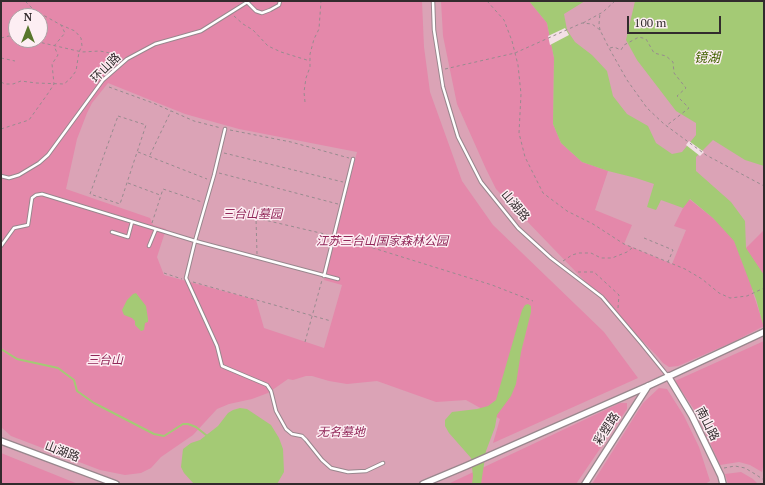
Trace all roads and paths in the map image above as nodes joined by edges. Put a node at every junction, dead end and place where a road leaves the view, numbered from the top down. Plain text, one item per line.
1 (25, 1) edge
2 (248, 1) edge
3 (280, 1) edge
4 (320, 1) edge
5 (433, 1) edge
6 (487, 1) edge
7 (615, 1) edge
8 (231, 13) junction
9 (600, 13) junction
10 (582, 23) junction
11 (61, 25) junction
12 (600, 30) junction
13 (48, 44) edge
14 (54, 46) junction
15 (609, 48) junction
16 (79, 52) junction
17 (515, 52) junction
18 (1, 58) edge
19 (14, 61) dead end
20 (310, 61) junction
21 (123, 62) junction
22 (440, 70) junction
23 (1, 82) edge
24 (54, 84) junction
25 (109, 87) dead end
26 (305, 102) dead end
27 (171, 111) junction
28 (666, 126) junction
29 (1, 129) edge
30 (225, 129) junction
31 (137, 152) junction
32 (219, 152) junction
33 (150, 156) junction
34 (353, 159) joint
35 (215, 172) junction
36 (1, 176) edge
37 (212, 181) junction
38 (127, 183) junction
39 (347, 183) junction
40 (764, 186) edge
41 (161, 195) junction
42 (206, 203) junction
43 (342, 205) junction
44 (132, 222) junction
45 (150, 227) junction
46 (156, 229) junction
47 (112, 232) dead end
48 (334, 236) junction
49 (644, 238) dead end
50 (195, 241) junction
51 (1, 246) edge
52 (149, 246) dead end
53 (632, 247) junction
54 (258, 258) junction
55 (667, 262) junction
56 (560, 265) junction
57 (570, 272) junction
58 (164, 273) dead end
59 (324, 276) junction
60 (187, 280) junction
61 (338, 280) dead end
62 (764, 288) edge
63 (533, 300) dead end
64 (617, 314) junction
65 (312, 316) junction
66 (331, 321) dead end
67 (762, 333) edge
68 (305, 342) dead end
69 (668, 376) junction
70 (659, 380) junction
71 (674, 385) junction
72 (648, 386) junction
73 (1, 441) edge
74 (383, 464) dead end
75 (718, 471) junction
76 (764, 480) edge
77 (116, 484) edge
78 (422, 484) edge
79 (585, 484) edge
80 (723, 484) edge

1 - 11 path
2 - 3 lane
2 - 8 lane, 环山路
4 - 20 path
5 - 22 lane, 山湖路
6 - 17 path
7 - 9 path
8 - 20 path
8 - 21 lane, 环山路
9 - 10 path
9 - 12 path
10 - 12 path
10 - 17 path
11 - 14 path
11 - 16 path
12 - 15 path
13 - 14 path
14 - 16 path
14 - 24 path
15 - 28 path
15 - 28 path
16 - 21 path
16 - 24 path
17 - 22 path
17 - 53 path
18 - 19 path
20 - 26 path
21 - 36 lane, 环山路
22 - 56 lane, 山湖路
23 - 24 path
24 - 29 path
25 - 27 path
27 - 30 path
27 - 33 path
28 - 40 path
30 - 32 lane
30 - 34 path
31 - 33 path
31 - 38 path
31 - 38 path
32 - 35 lane
32 - 39 path
33 - 37 path
34 - 39 lane
35 - 37 lane
35 - 43 path
37 - 42 lane
38 - 41 path
39 - 43 lane
41 - 42 path
41 - 45 path
42 - 50 lane
43 - 48 lane
44 - 45 lane
44 - 47 lane
44 - 51 lane
45 - 46 lane
46 - 50 lane
46 - 52 lane
48 - 54 path
48 - 59 lane
48 - 63 path
49 - 55 path
50 - 54 lane
50 - 60 lane
53 - 55 path
53 - 56 path
54 - 59 lane
55 - 62 path
56 - 57 lane, 山湖路
57 - 64 lane, 山湖路
57 - 64 path
58 - 60 path
59 - 61 lane
59 - 65 path
60 - 65 path
60 - 74 lane
64 - 69 lane, 山湖路
65 - 66 path
65 - 68 path
67 - 69 street
69 - 70 street
69 - 71 street, 南山路
70 - 71 street
70 - 72 street
71 - 75 street, 南山路
72 - 78 street
72 - 79 street, 彩塑路
73 - 77 street, 山湖路
75 - 76 path
75 - 80 street, 南山路

